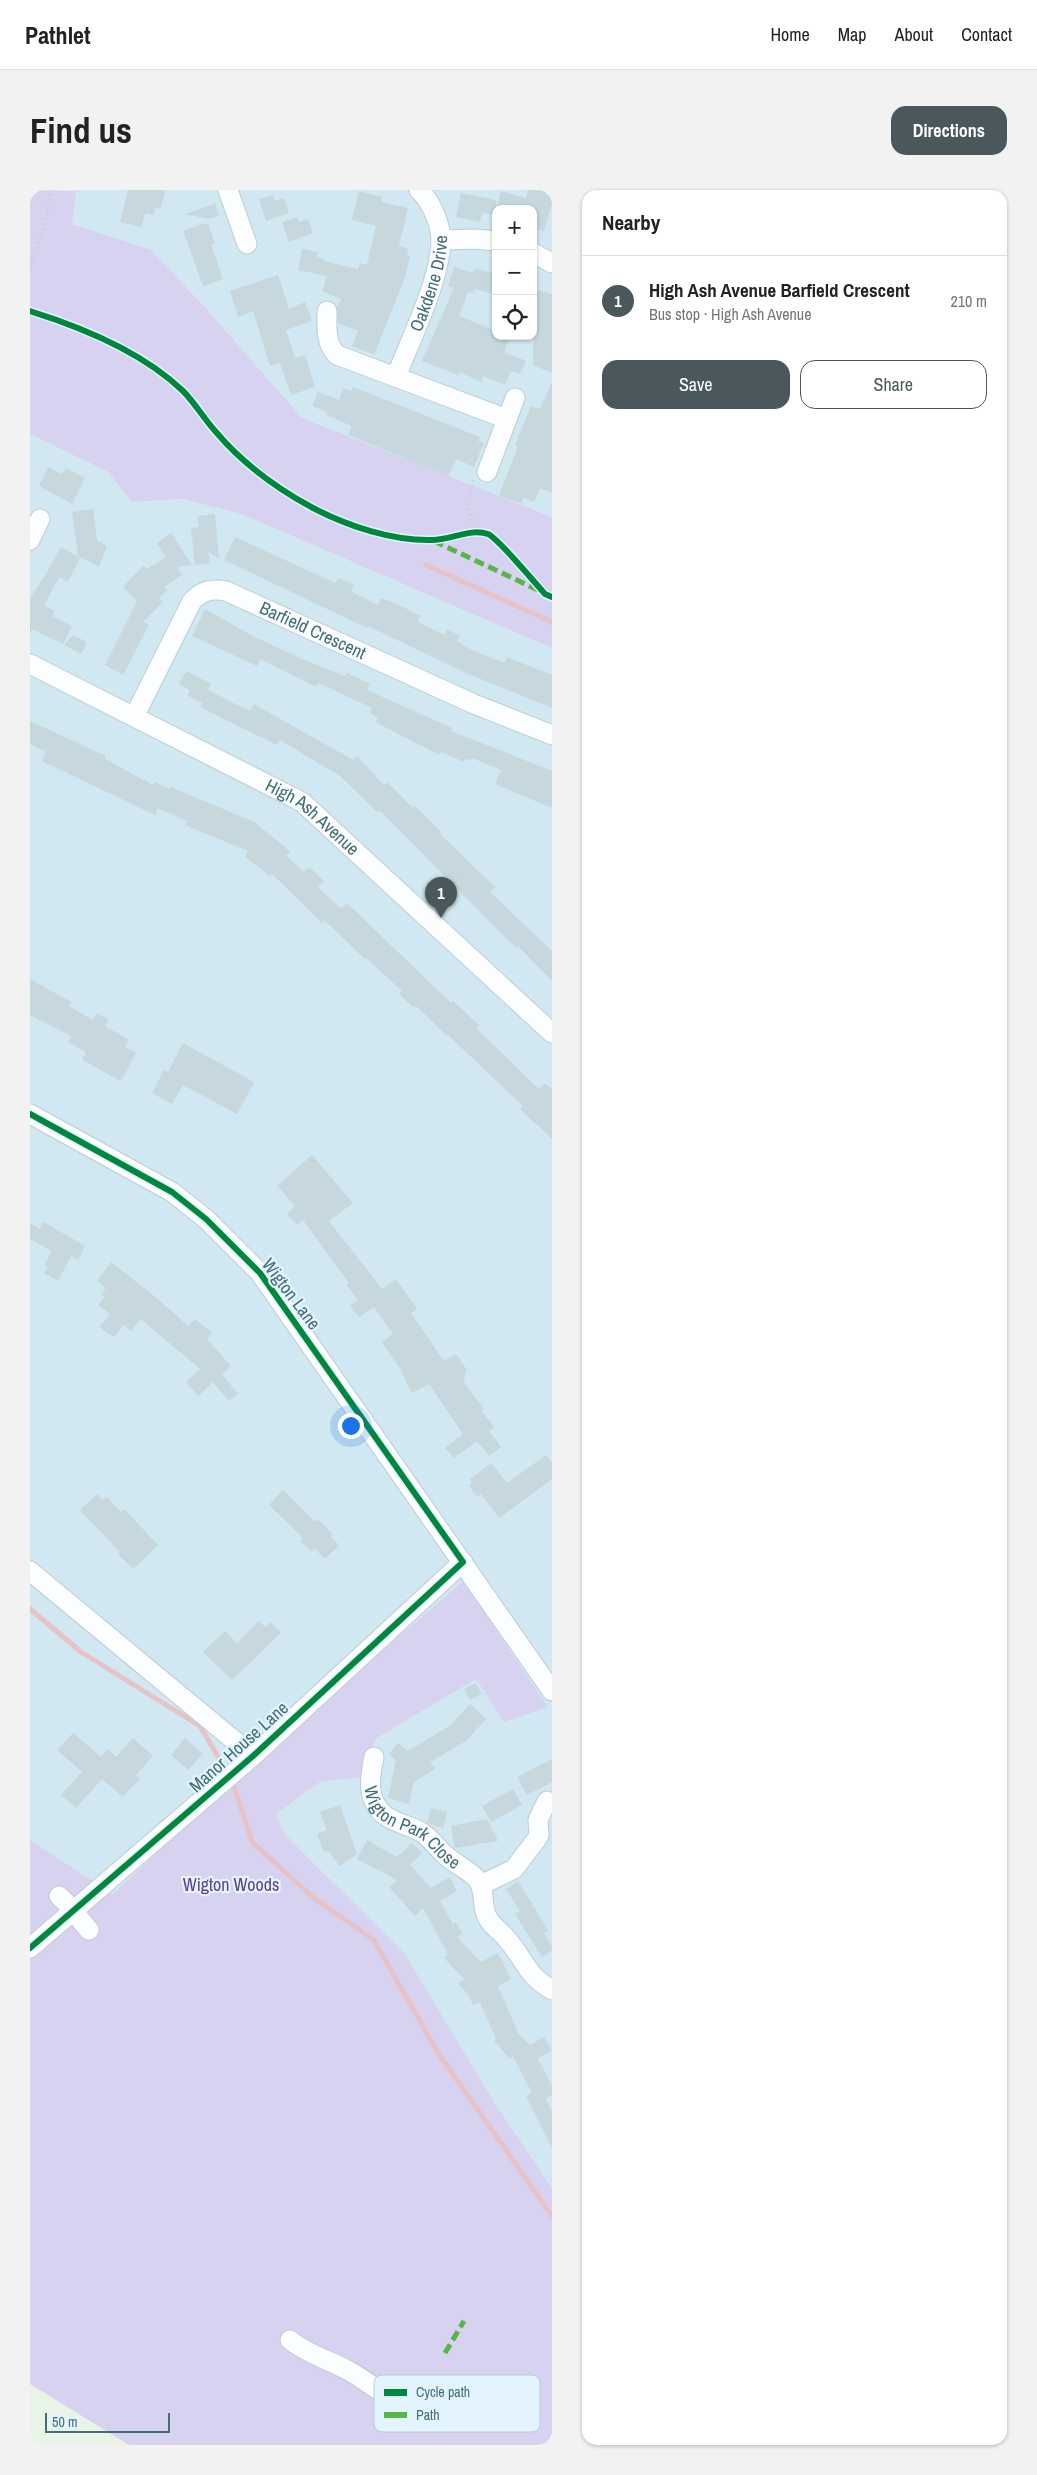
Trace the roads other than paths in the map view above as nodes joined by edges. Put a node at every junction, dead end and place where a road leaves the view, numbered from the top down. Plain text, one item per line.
1 (228, 190) edge
2 (419, 190) edge
3 (441, 240) junction
4 (492, 241) edge
5 (247, 244) dead end
6 (537, 255) edge
7 (552, 263) edge
8 (327, 311) dead end
9 (387, 374) junction
10 (515, 398) dead end
11 (508, 418) junction
12 (486, 472) dead end
13 (40, 519) dead end
14 (30, 540) edge
15 (30, 664) edge
16 (135, 715) junction
17 (552, 735) edge
18 (552, 1033) edge
19 (30, 1114) edge
20 (463, 1562) junction
21 (30, 1571) edge
22 (552, 1691) edge
23 (253, 1756) junction
24 (374, 1757) dead end
25 (547, 1800) dead end
26 (482, 1885) junction
27 (59, 1896) dead end
28 (74, 1909) junction
29 (89, 1930) dead end
30 (30, 1948) edge
31 (552, 1990) edge
32 (290, 2340) dead end
33 (374, 2387) edge

1 - 5 street
2 - 3 street, Oakdene Drive
3 - 4 street
3 - 9 street, Oakdene Drive
6 - 7 street
8 - 9 street
9 - 11 street
10 - 11 street
11 - 12 street
13 - 14 street
15 - 16 street, High Ash Avenue
16 - 17 street, Barfield Crescent
16 - 18 street, High Ash Avenue
19 - 20 street, Wigton Lane
20 - 22 street, Wigton Lane
20 - 23 street, Manor House Lane
21 - 23 street
23 - 28 street, Manor House Lane
24 - 26 street, Wigton Park Close
25 - 26 street
26 - 31 street
27 - 28 street
28 - 29 street
28 - 30 street, Manor House Lane
32 - 33 street

